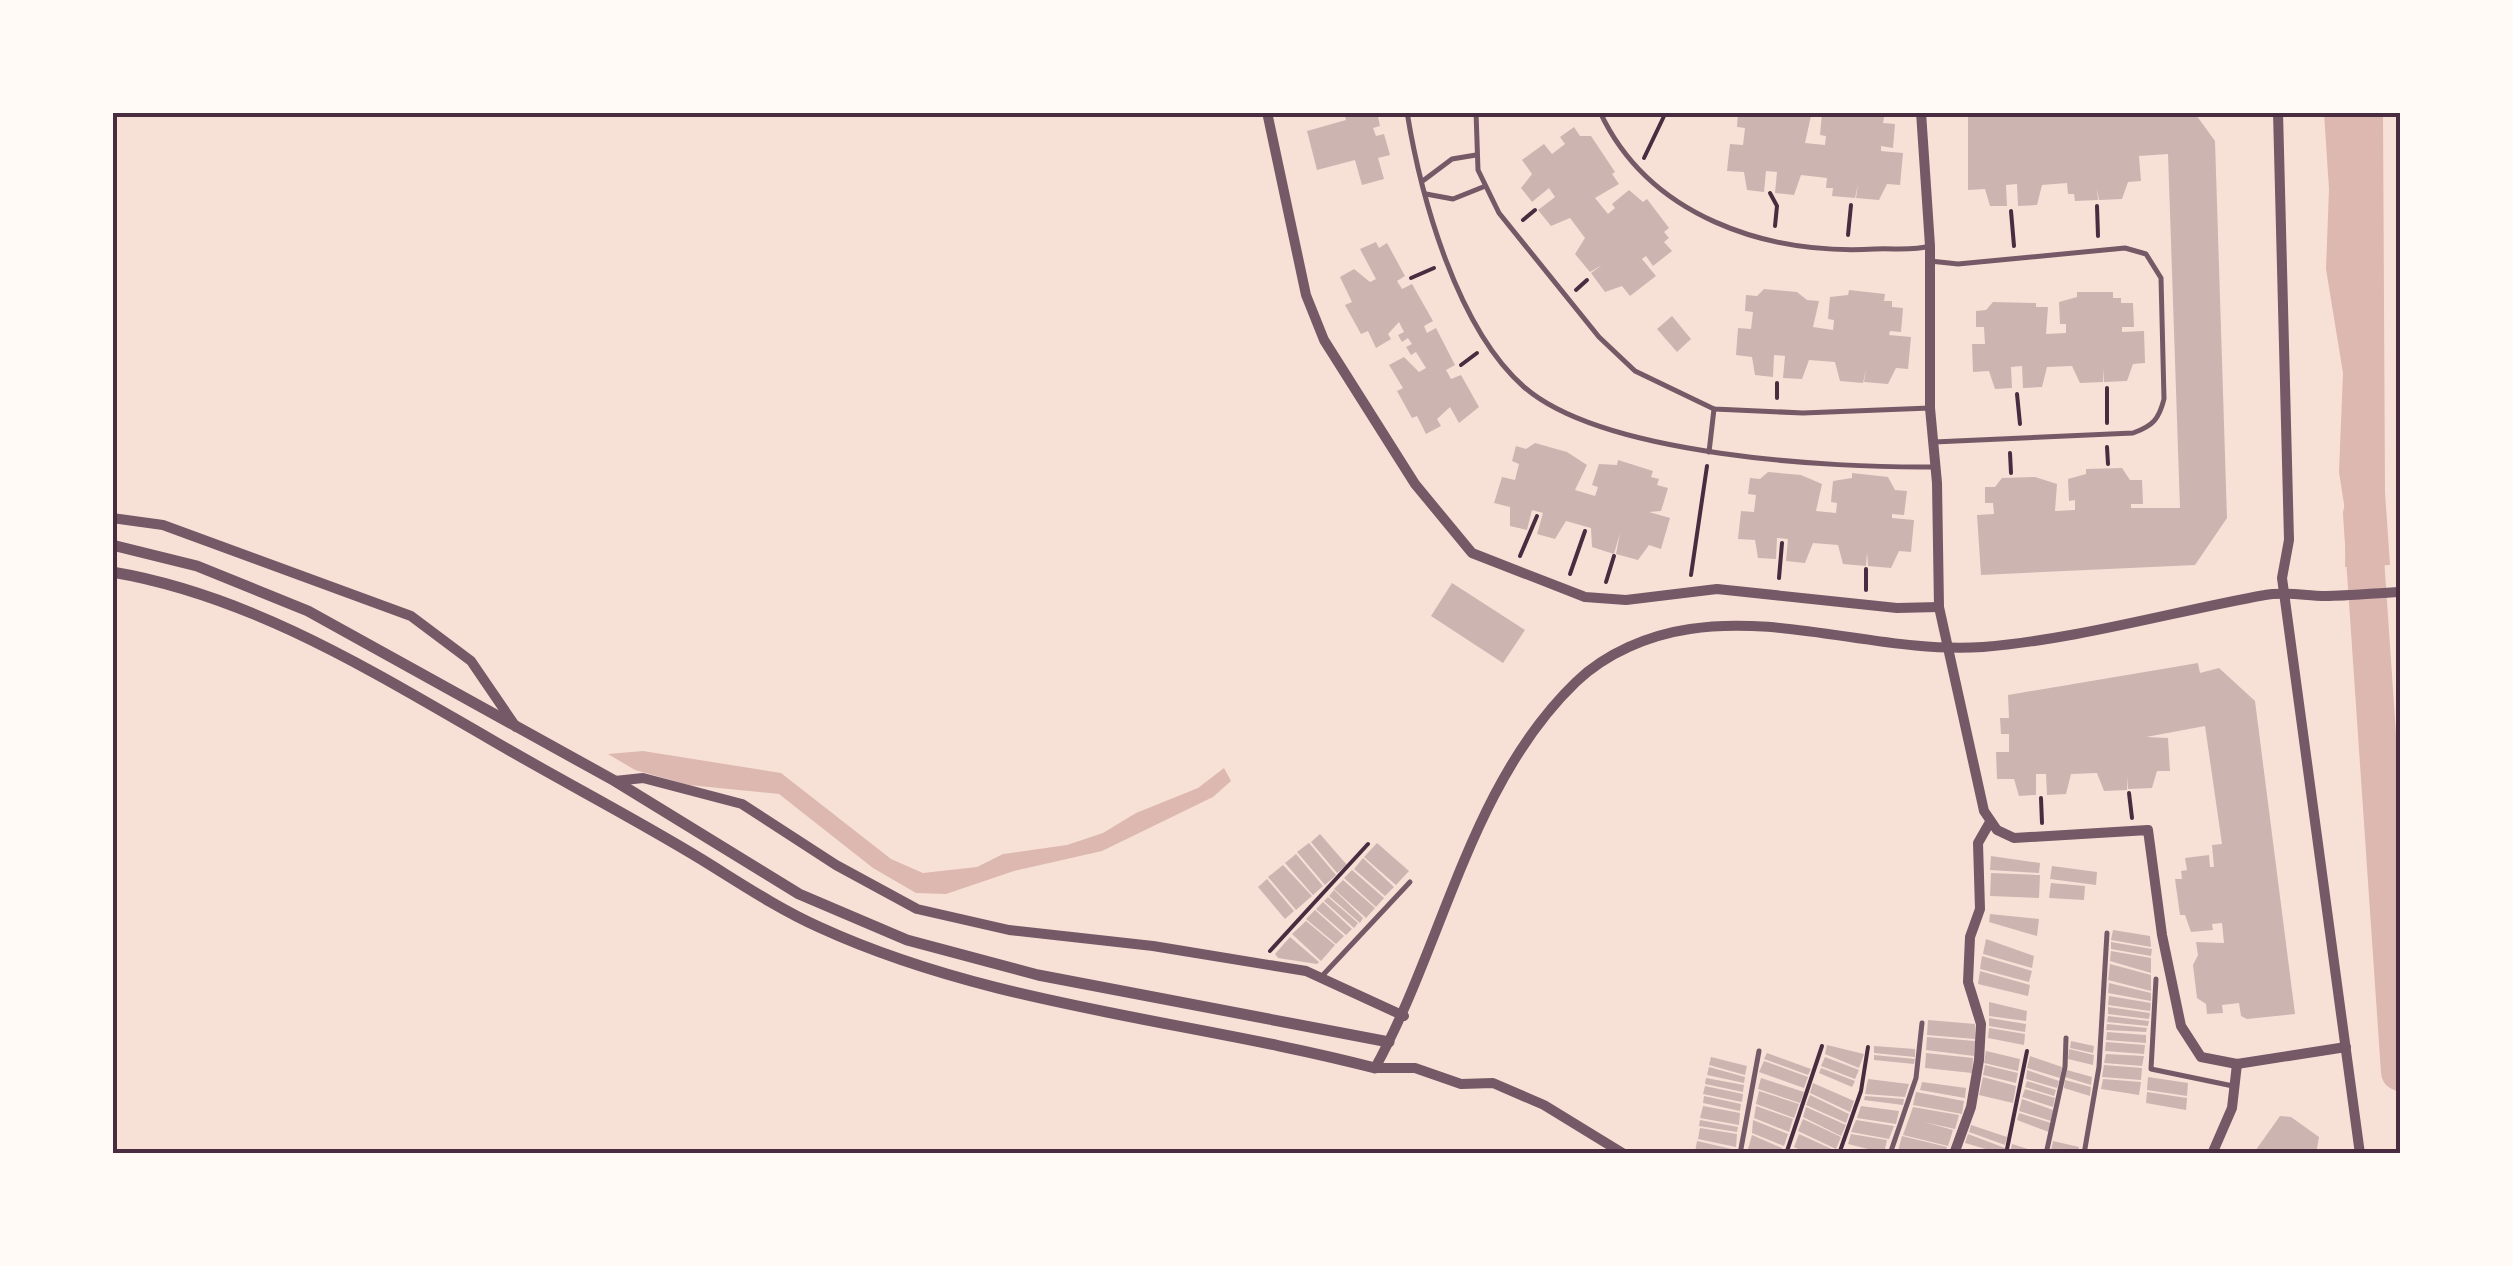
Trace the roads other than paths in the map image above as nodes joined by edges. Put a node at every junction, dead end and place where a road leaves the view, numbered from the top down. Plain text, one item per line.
1 (1267, 112) edge
2 (1407, 112) edge
3 (1476, 112) edge
4 (1600, 112) edge
5 (1922, 112) edge
6 (2278, 112) edge
7 (1476, 155) junction
8 (1424, 180) junction
9 (1483, 187) junction
10 (1426, 194) junction
11 (1930, 246) junction
12 (1930, 262) junction
13 (1714, 408) junction
14 (1930, 408) junction
15 (1931, 442) junction
16 (1709, 452) junction
17 (1934, 467) junction
18 (112, 518) edge
19 (112, 545) edge
20 (112, 572) edge
21 (2400, 592) edge
22 (2283, 595) junction
23 (1939, 607) junction
24 (1948, 646) junction
25 (516, 727) junction
26 (615, 781) junction
27 (1990, 822) junction
28 (1410, 882) dead end
29 (2107, 933) dead end
30 (1322, 976) junction
31 (2156, 979) dead end
32 (1404, 1016) junction
33 (1922, 1022) dead end
34 (2066, 1038) dead end
35 (1389, 1042) junction
36 (2346, 1047) junction
37 (1759, 1051) dead end
38 (2237, 1064) junction
39 (1375, 1068) junction
40 (2233, 1086) junction
41 (1624, 1154) edge
42 (1740, 1154) edge
43 (1890, 1154) edge
44 (1954, 1154) edge
45 (2046, 1154) edge
46 (2084, 1154) edge
47 (2212, 1154) edge
48 (2360, 1154) edge

1 - 23 street
2 - 8 lane
3 - 7 lane
4 - 11 lane
5 - 11 street
6 - 22 street
7 - 8 lane
7 - 9 lane
8 - 10 lane
9 - 10 lane
9 - 13 lane
10 - 16 lane
11 - 12 street
12 - 14 street
12 - 15 lane
13 - 14 lane
13 - 16 lane
14 - 15 street
15 - 17 street
16 - 17 lane
17 - 23 street
18 - 25 street
19 - 25 street
20 - 39 street
21 - 22 street
22 - 24 street
22 - 36 street
23 - 24 street
24 - 27 street
24 - 32 street
25 - 26 street
26 - 30 street
26 - 35 street
27 - 38 street
27 - 44 street
28 - 30 lane
29 - 46 lane
30 - 32 street
31 - 40 lane
32 - 35 street
33 - 43 lane
34 - 45 lane
35 - 39 street
36 - 38 street
36 - 48 street
37 - 42 lane
38 - 40 street
39 - 41 street
40 - 47 street

